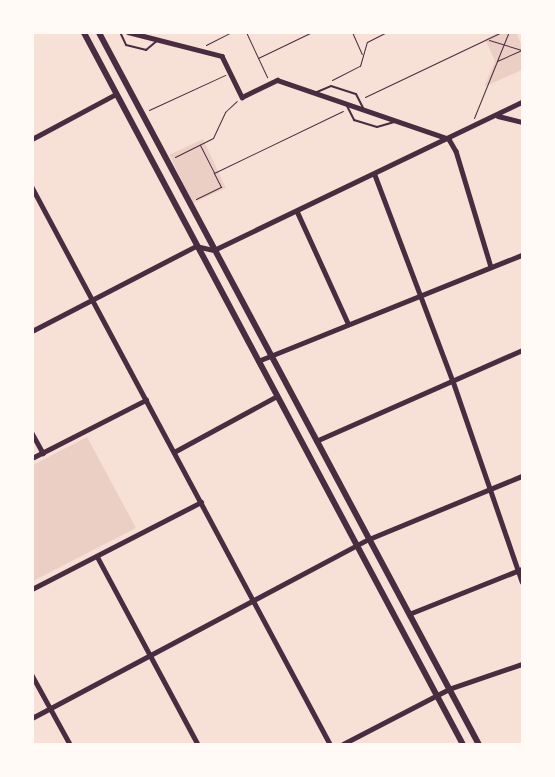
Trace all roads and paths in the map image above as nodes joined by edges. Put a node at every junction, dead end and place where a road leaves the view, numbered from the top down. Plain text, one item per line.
1 (84, 32) edge
2 (99, 32) edge
3 (120, 32) edge
4 (128, 32) edge
5 (145, 32) edge
6 (232, 32) edge
7 (246, 32) edge
8 (312, 32) edge
9 (352, 32) edge
10 (387, 32) edge
11 (502, 32) edge
12 (509, 32) edge
13 (148, 38) junction
14 (158, 40) junction
15 (487, 40) junction
16 (504, 45) junction
17 (196, 50) junction
18 (522, 50) edge
19 (363, 56) junction
20 (258, 58) junction
21 (496, 61) junction
22 (230, 72) junction
23 (270, 83) junction
24 (331, 86) junction
25 (315, 93) junction
26 (116, 94) junction
27 (242, 97) junction
28 (359, 100) junction
29 (522, 102) edge
30 (347, 106) junction
31 (364, 110) junction
32 (142, 114) junction
33 (498, 116) junction
34 (397, 121) junction
35 (522, 122) edge
36 (468, 130) junction
37 (32, 139) edge
38 (449, 139) junction
39 (200, 145) junction
40 (167, 161) junction
41 (214, 173) junction
42 (375, 175) junction
43 (32, 187) edge
44 (189, 202) junction
45 (297, 211) junction
46 (196, 246) junction
47 (214, 250) junction
48 (522, 255) edge
49 (491, 267) junction
50 (421, 294) junction
51 (93, 300) junction
52 (348, 323) junction
53 (32, 331) edge
54 (522, 350) edge
55 (270, 354) junction
56 (258, 361) junction
57 (453, 381) junction
58 (277, 396) junction
59 (146, 400) junction
60 (32, 433) edge
61 (316, 441) junction
62 (43, 452) junction
63 (174, 452) junction
64 (32, 458) edge
65 (522, 476) edge
66 (491, 489) junction
67 (201, 502) junction
68 (368, 539) junction
69 (356, 545) junction
70 (97, 556) junction
71 (521, 569) edge
72 (522, 580) edge
73 (32, 589) edge
74 (253, 600) junction
75 (409, 614) junction
76 (150, 654) junction
77 (522, 664) edge
78 (32, 675) edge
79 (446, 690) junction
80 (436, 695) junction
81 (50, 708) junction
82 (32, 718) edge
83 (70, 744) edge
84 (198, 744) edge
85 (330, 744) edge
86 (343, 744) edge
87 (463, 744) edge
88 (479, 744) edge

1 - 26 main road
2 - 32 main road
3 - 14 lane
4 - 13 street
5 - 13 lane
6 - 17 path
7 - 20 path
8 - 20 path
9 - 19 path
10 - 19 path
11 - 15 path
12 - 16 path
13 - 14 street
14 - 17 street
15 - 16 path
15 - 28 path
16 - 18 path
16 - 21 path
17 - 22 street
18 - 21 path
19 - 24 path
20 - 23 path
21 - 36 path
22 - 27 street
22 - 32 path
23 - 25 street
23 - 27 street
24 - 25 lane
24 - 28 lane
25 - 30 street
26 - 37 street
26 - 46 main road
27 - 39 path
28 - 31 lane
29 - 33 street
30 - 31 street
30 - 34 lane
30 - 41 path
31 - 34 street
32 - 40 main road
33 - 35 street
33 - 36 street
34 - 38 street
36 - 38 street
38 - 42 street
38 - 49 street
39 - 40 path
39 - 41 path
40 - 44 main road
41 - 44 path
42 - 45 street
42 - 50 street
43 - 51 street
44 - 47 main road
45 - 47 street
45 - 52 street
46 - 47 street
46 - 51 street
46 - 56 main road
47 - 55 main road
48 - 49 street
49 - 50 street
50 - 52 street
50 - 57 street
51 - 53 street
51 - 59 street
52 - 55 street
54 - 57 street
55 - 56 street
55 - 61 main road
56 - 58 main road
57 - 61 street
57 - 66 street
58 - 63 street
58 - 69 main road
59 - 62 street
59 - 63 street
60 - 62 street
61 - 68 main road
62 - 64 street
63 - 67 street
65 - 66 street
66 - 68 street
66 - 71 street
67 - 70 street
67 - 74 street
68 - 69 street
68 - 75 main road
69 - 74 street
69 - 80 main road
70 - 73 street
70 - 76 street
71 - 72 street
71 - 75 street
74 - 76 street
74 - 85 street
75 - 79 main road
76 - 81 street
76 - 84 street
77 - 79 street
78 - 81 street
79 - 80 street
79 - 88 main road
80 - 86 street
80 - 87 main road
81 - 82 street
81 - 83 street

